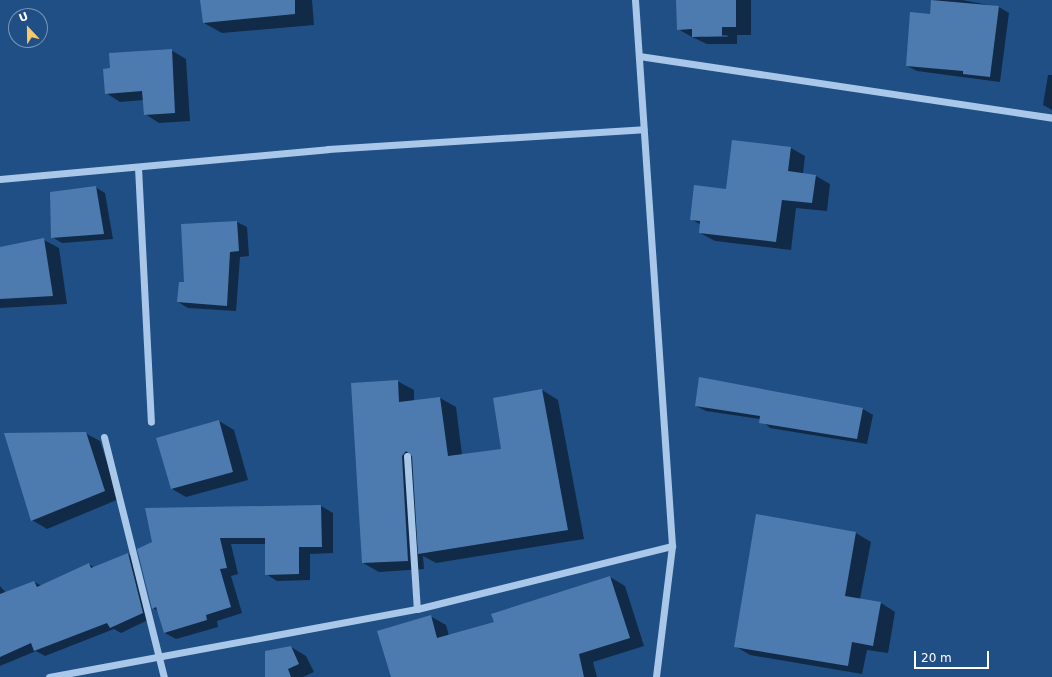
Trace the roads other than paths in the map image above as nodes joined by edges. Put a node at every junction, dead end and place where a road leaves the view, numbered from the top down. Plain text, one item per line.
1 (635, 0) edge
2 (639, 56) junction
3 (1052, 118) edge
4 (643, 129) junction
5 (138, 167) junction
6 (0, 179) edge
7 (150, 422) dead end
8 (104, 437) dead end
9 (407, 456) dead end
10 (672, 546) junction
11 (417, 609) junction
12 (159, 656) junction
13 (49, 677) edge
14 (164, 677) edge
15 (656, 677) edge

1 - 2 street
2 - 3 street
2 - 4 street
4 - 5 street
4 - 10 street
5 - 6 street
5 - 7 street
8 - 12 street
9 - 11 street
10 - 11 street
10 - 15 street
11 - 12 street
12 - 13 street
12 - 14 street

